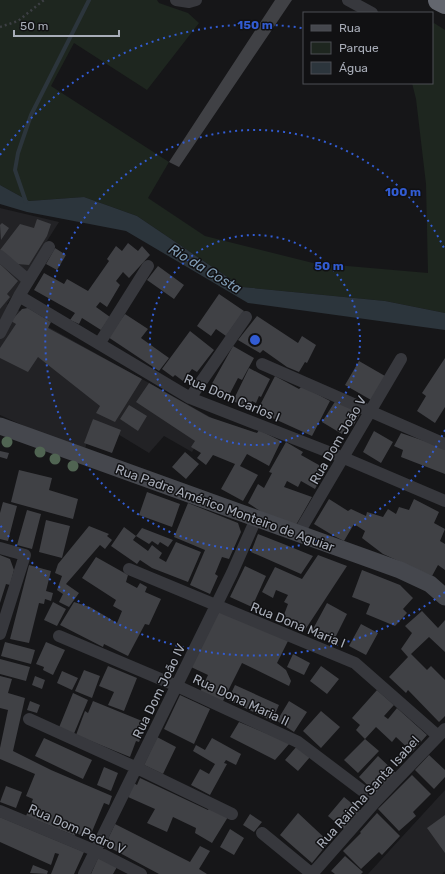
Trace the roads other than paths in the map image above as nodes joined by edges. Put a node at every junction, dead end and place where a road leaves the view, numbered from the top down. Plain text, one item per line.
1 (176, 0) edge
2 (196, 0) edge
3 (348, 0) edge
4 (439, 0) edge
5 (445, 3) edge
6 (370, 12) edge
7 (49, 247) dead end
8 (0, 256) edge
9 (148, 266) dead end
10 (28, 280) junction
11 (19, 296) junction
12 (246, 317) dead end
13 (0, 333) edge
14 (99, 344) junction
15 (401, 359) dead end
16 (262, 364) dead end
17 (190, 398) junction
18 (371, 411) junction
19 (0, 426) edge
20 (445, 444) edge
21 (344, 458) junction
22 (445, 501) edge
23 (256, 519) junction
24 (298, 534) junction
25 (0, 548) edge
26 (129, 569) dead end
27 (445, 597) edge
28 (216, 606) junction
29 (0, 634) edge
30 (60, 636) dead end
31 (177, 686) junction
32 (29, 719) dead end
33 (442, 733) edge
34 (137, 768) junction
35 (376, 801) junction
36 (0, 811) edge
37 (232, 814) dead end
38 (262, 833) dead end
39 (96, 851) junction
40 (84, 874) edge
41 (141, 874) edge
42 (312, 874) edge

1 - 2 street
3 - 6 street
4 - 5 highway
7 - 10 street
8 - 10 street
9 - 14 street
10 - 11 street
11 - 13 street
11 - 14 street, Rua Dom Carlos I
12 - 17 street
14 - 17 street, Rua Dom Carlos I
15 - 18 street, Rua Dom João V
16 - 18 street
17 - 21 street, Rua Dom Carlos I
18 - 20 street
18 - 21 street, Rua Dom João V
19 - 23 street, Rua Padre Américo Monteiro de Aguiar
21 - 22 street, Rua Dom Carlos I
21 - 24 street, Rua Dom João V
23 - 24 street, Rua Padre Américo Monteiro de Aguiar
23 - 28 street, Rua Dom João IV
24 - 27 street, Rua Padre Américo Monteiro de Aguiar
25 - 29 street
26 - 28 street, Rua Dona Maria I
28 - 31 street, Rua Dom João IV
28 - 33 street, Rua Dona Maria I
30 - 31 street, Rua Dona Maria II
31 - 34 street, Rua Dom João IV
31 - 35 street, Rua Dona Maria II
32 - 34 street
33 - 35 street, Rua Rainha Santa Isabel
34 - 37 street
34 - 39 street, Rua Dom João IV
35 - 42 street, Rua Rainha Santa Isabel
36 - 39 street, Rua Dom Pedro V
38 - 42 street
39 - 40 street, Rua Dom João IV
39 - 41 street, Rua Dom Pedro V

